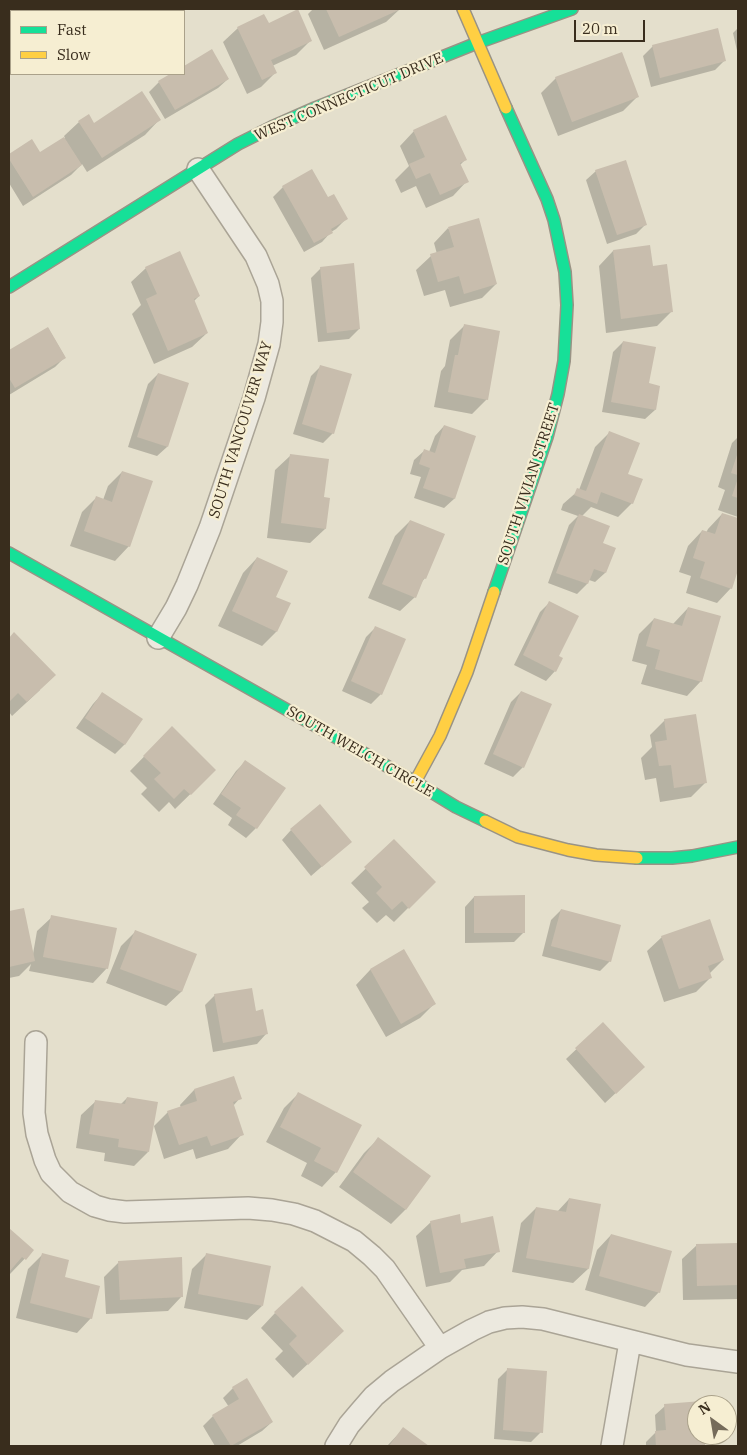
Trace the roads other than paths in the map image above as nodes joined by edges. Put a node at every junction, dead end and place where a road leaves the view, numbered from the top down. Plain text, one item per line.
1 (463, 9) edge
2 (572, 9) edge
3 (477, 43) junction
4 (198, 170) junction
5 (9, 287) edge
6 (9, 553) edge
7 (158, 638) junction
8 (415, 782) junction
9 (738, 846) edge
10 (36, 1042) dead end
11 (630, 1342) junction
12 (440, 1348) junction
13 (738, 1362) edge
14 (336, 1446) edge
15 (612, 1446) edge

1 - 3 street, SOUTH VIVIAN STREET
2 - 3 street, WEST CONNECTICUT DRIVE
3 - 4 street, WEST CONNECTICUT DRIVE
3 - 8 street, SOUTH VIVIAN STREET
4 - 5 street, WEST CONNECTICUT DRIVE
4 - 7 street, SOUTH VANCOUVER WAY
6 - 7 street, SOUTH WELCH CIRCLE
7 - 8 street, SOUTH WELCH CIRCLE
8 - 9 street, SOUTH WELCH CIRCLE
10 - 12 street
11 - 12 street
11 - 13 street
11 - 15 street
12 - 14 street

